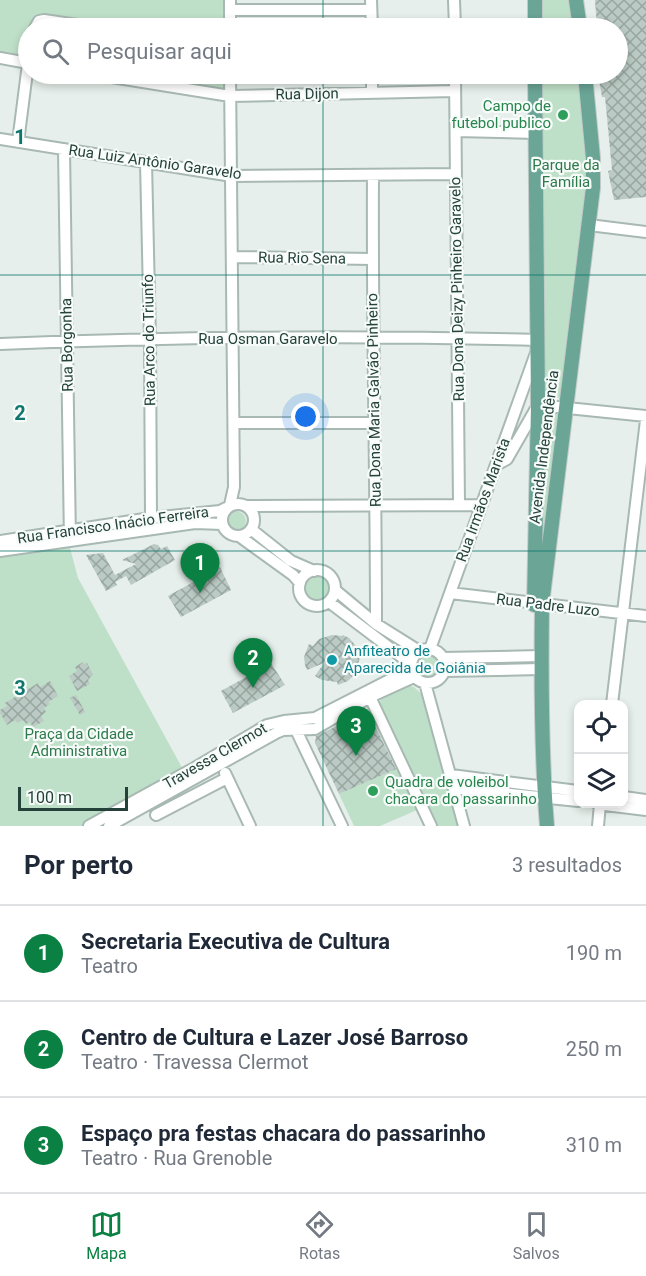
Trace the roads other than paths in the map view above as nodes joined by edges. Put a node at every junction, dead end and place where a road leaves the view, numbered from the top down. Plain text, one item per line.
1 (454, 0) edge
2 (535, 0) edge
3 (576, 0) edge
4 (230, 5) edge
5 (371, 5) edge
6 (454, 18) edge
7 (535, 18) edge
8 (579, 18) edge
9 (0, 58) edge
10 (18, 62) edge
11 (25, 84) edge
12 (156, 84) edge
13 (175, 84) edge
14 (230, 84) edge
15 (372, 84) edge
16 (455, 84) edge
17 (535, 84) edge
18 (586, 84) edge
19 (175, 87) junction
20 (455, 91) junction
21 (372, 93) junction
22 (230, 96) junction
23 (456, 131) junction
24 (535, 133) junction
25 (0, 139) edge
26 (18, 142) junction
27 (64, 149) junction
28 (146, 162) junction
29 (455, 174) junction
30 (373, 175) junction
31 (232, 176) junction
32 (589, 225) junction
33 (646, 232) edge
34 (232, 257) junction
35 (372, 258) junction
36 (372, 338) junction
37 (457, 338) junction
38 (233, 339) junction
39 (150, 340) junction
40 (66, 342) junction
41 (0, 344) edge
42 (536, 345) junction
43 (537, 405) junction
44 (567, 406) junction
45 (646, 418) edge
46 (234, 423) junction
47 (374, 423) junction
48 (496, 465) junction
49 (234, 487) junction
50 (459, 504) junction
51 (245, 505) junction
52 (376, 505) junction
53 (482, 505) junction
54 (228, 507) junction
55 (150, 518) junction
56 (222, 524) junction
57 (252, 530) junction
58 (70, 536) junction
59 (239, 536) junction
60 (0, 541) edge
61 (0, 551) edge
62 (314, 571) junction
63 (300, 583) junction
64 (335, 590) junction
65 (450, 592) junction
66 (329, 602) junction
67 (538, 603) junction
68 (622, 614) junction
69 (646, 616) edge
70 (376, 624) junction
71 (424, 650) junction
72 (443, 658) junction
73 (538, 663) junction
74 (412, 670) junction
75 (444, 671) junction
76 (430, 683) junction
77 (370, 697) junction
78 (613, 700) edge
79 (296, 730) junction
80 (221, 764) junction
81 (451, 775) junction
82 (227, 778) junction
83 (454, 788) junction
84 (540, 791) junction
85 (574, 791) edge
86 (628, 798) edge
87 (574, 800) edge
88 (646, 800) edge
89 (150, 803) junction
90 (599, 808) edge
91 (628, 808) edge
92 (646, 810) edge
93 (156, 815) junction
94 (89, 826) edge
95 (109, 826) edge
96 (161, 826) edge
97 (250, 826) edge
98 (342, 826) edge
99 (431, 826) edge
100 (464, 826) edge
101 (538, 826) edge
102 (547, 826) edge
103 (598, 826) edge

1 - 6 street
2 - 7 main road
3 - 8 main road
4 - 5 street
9 - 10 street
11 - 26 street
12 - 19 street, Rua Dijon
13 - 19 street
14 - 22 street
15 - 21 street
16 - 20 street, Rua Dona Deizy Pinheiro Garavelo
17 - 24 main road, Avenida Independência
18 - 32 main road, Avenida Independência
19 - 22 street, Rua Dijon
20 - 21 street, Rua Dijon
20 - 23 street, Rua Dona Deizy Pinheiro Garavelo
21 - 22 street, Rua Dijon
22 - 31 street
23 - 24 street
23 - 29 street, Rua Dona Deizy Pinheiro Garavelo
24 - 42 main road, Avenida Independência
25 - 26 street, Rua Luiz Antônio Garavelo
26 - 27 street, Rua Luiz Antônio Garavelo
27 - 28 street, Rua Luiz Antônio Garavelo
27 - 40 street, Rua Borgonha
28 - 31 street, Rua Luiz Antônio Garavelo
28 - 39 street, Rua Arco do Triunfo
29 - 30 street, Rua Luiz Antônio Garavelo
29 - 37 street, Rua Dona Deizy Pinheiro Garavelo
30 - 31 street, Rua Luiz Antônio Garavelo
30 - 35 street, Rua Dona Maria Galvão Pinheiro
31 - 34 street
32 - 33 street
32 - 44 main road, Avenida Independência
34 - 35 street, Rua Rio Sena
34 - 38 street
35 - 36 street, Rua Dona Maria Galvão Pinheiro
36 - 37 street, Rua Osman Garavelo
36 - 38 street, Rua Osman Garavelo
36 - 47 street, Rua Dona Maria Galvão Pinheiro
37 - 42 street, Rua Osman Garavelo
37 - 50 street, Rua Dona Deizy Pinheiro Garavelo
38 - 39 street, Rua Osman Garavelo
38 - 46 street
39 - 40 street, Rua Osman Garavelo
39 - 55 street, Rua Arco do Triunfo
40 - 41 street, Rua Osman Garavelo
40 - 58 street, Rua Borgonha
42 - 43 main road, Avenida Independência
42 - 48 street, Rua Irmãos Marista
43 - 44 street
43 - 48 street
43 - 67 main road, Avenida Independência
44 - 45 street
44 - 67 main road, Avenida Independência
45 - 68 street
46 - 47 street
46 - 49 street
47 - 52 street, Rua Dona Maria Galvão Pinheiro
48 - 53 street, Rua Irmãos Marista
49 - 51 street
49 - 54 street
50 - 52 street
50 - 53 street
51 - 52 street
51 - 54 street
51 - 57 street
52 - 70 street, Rua Dona Maria Galvão Pinheiro
53 - 65 street, Rua Irmãos Marista
54 - 55 street, Rua Francisco Inácio Ferreira
54 - 56 street
55 - 58 street, Rua Francisco Inácio Ferreira
56 - 58 street, Rua Francisco Inácio Ferreira
56 - 59 street
57 - 59 street
57 - 62 street
58 - 60 street, Rua Francisco Inácio Ferreira
58 - 61 street, Rua Francisco Inácio Ferreira
59 - 63 street
62 - 63 street
62 - 64 street
63 - 66 street
64 - 66 street
64 - 70 street
65 - 67 street, Rua Padre Luzo
65 - 71 street, Rua Irmãos Marista
66 - 74 street
67 - 68 street, Rua Padre Luzo
67 - 73 main road, Avenida Independência
68 - 69 street, Rua Padre Luzo
68 - 78 street
70 - 71 street
71 - 72 street
71 - 74 street
72 - 73 street
72 - 75 street
73 - 75 street
73 - 84 main road, Avenida Independência
74 - 76 street
74 - 77 street
74 - 94 street, Travessa Clermot
75 - 76 street
76 - 81 street
77 - 79 street
77 - 99 street
79 - 80 street
79 - 98 street
80 - 82 street
80 - 89 street
81 - 83 street
81 - 84 street
82 - 93 street
82 - 97 street
83 - 84 street
83 - 100 street
84 - 85 street
84 - 87 street
84 - 101 main road, Avenida Independência
84 - 102 main road, Avenida Independência
86 - 88 street
89 - 93 street
89 - 95 street
90 - 103 street
91 - 92 street
93 - 96 street

